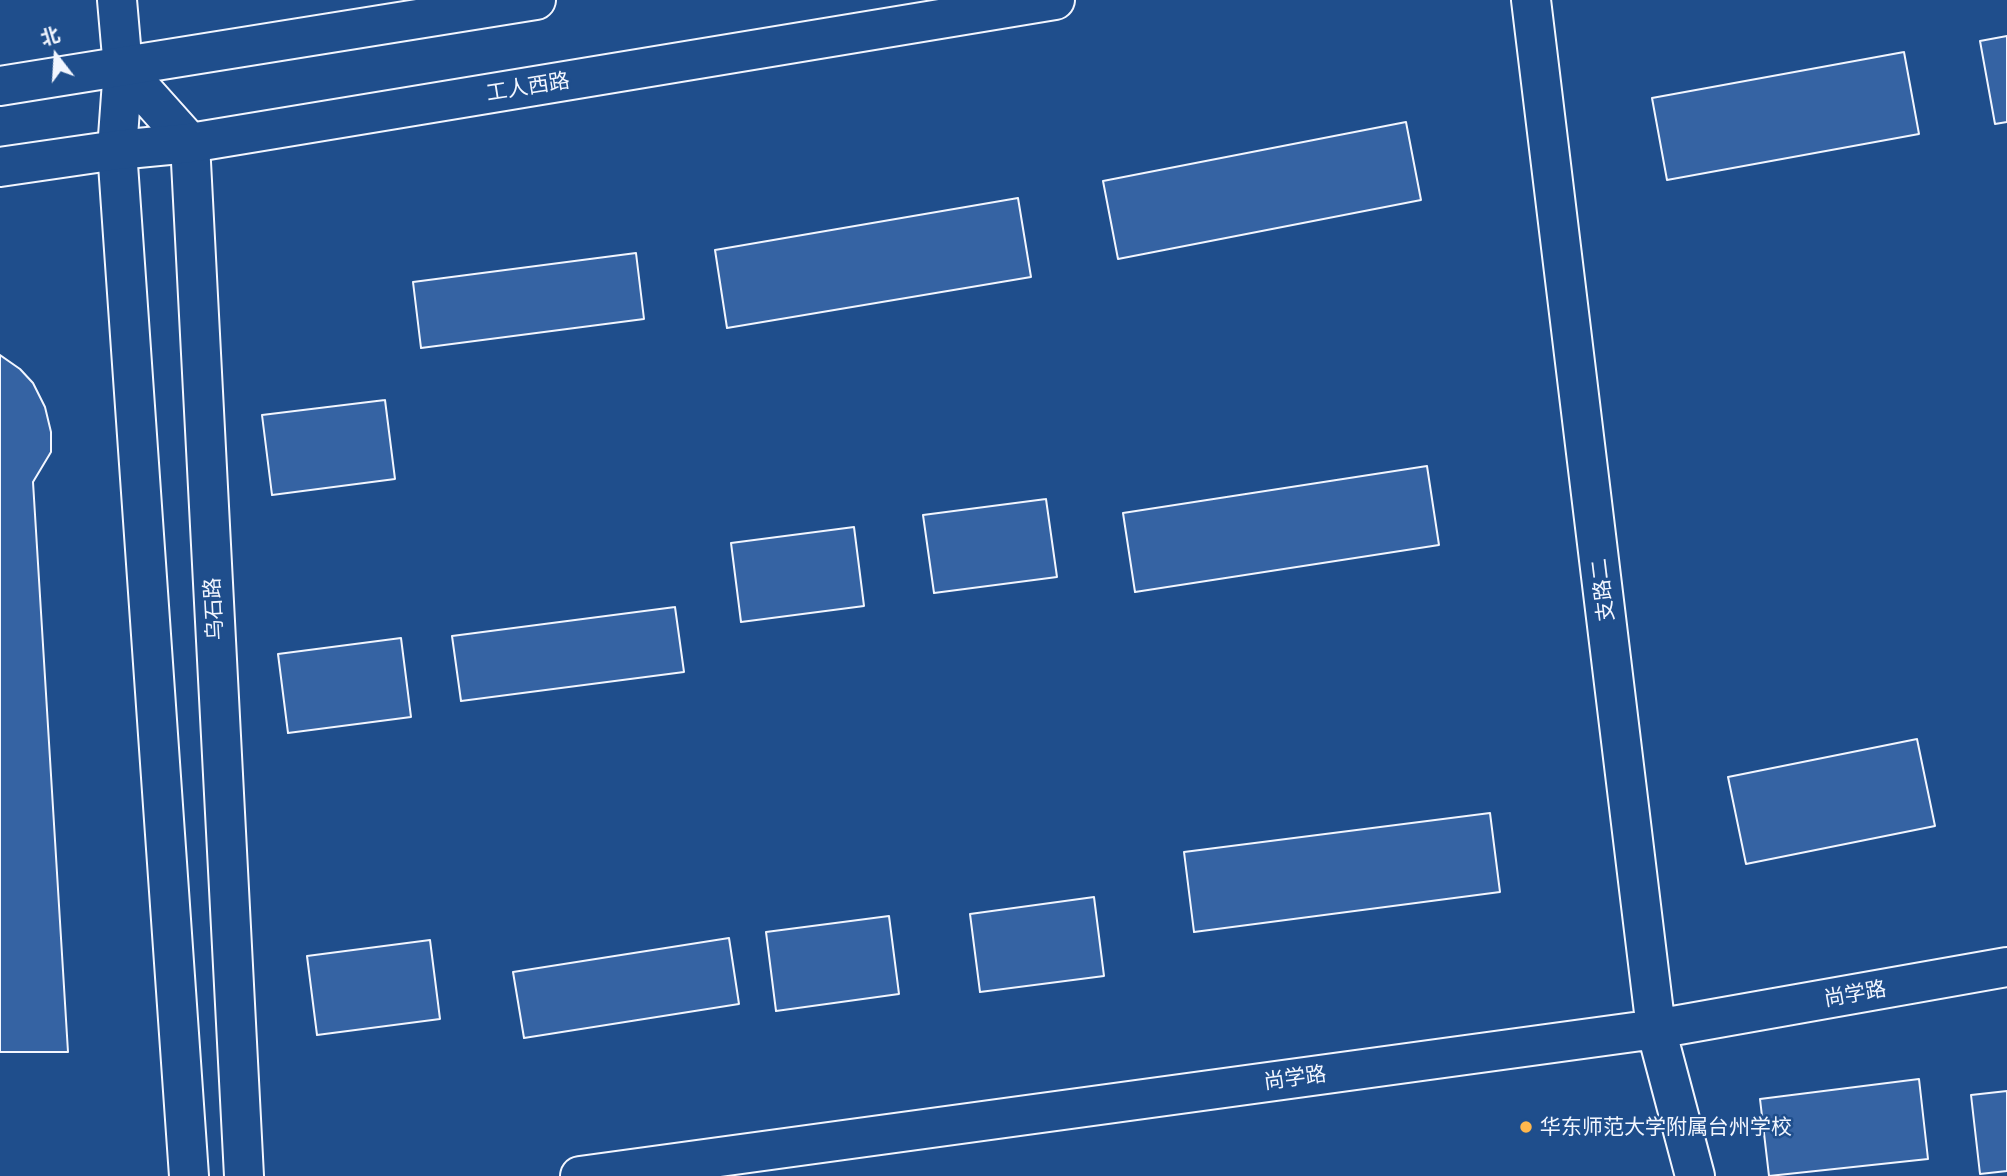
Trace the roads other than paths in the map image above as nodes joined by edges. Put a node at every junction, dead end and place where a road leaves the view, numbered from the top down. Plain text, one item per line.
1 (117, 0) edge
2 (536, 0) edge
3 (1055, 0) edge
4 (1531, 0) edge
5 (122, 68) junction
6 (0, 86) edge
7 (190, 143) junction
8 (117, 150) junction
9 (0, 167) edge
10 (2007, 967) edge
11 (1656, 1029) junction
12 (189, 1176) edge
13 (244, 1176) edge
14 (580, 1176) edge
15 (1695, 1176) edge

1 - 5 street
2 - 5 street
3 - 7 street, 工人西路
4 - 11 street, 支路二
5 - 6 street
5 - 7 street
5 - 8 street
7 - 8 street, 工人西路
7 - 13 street, 乌石路
8 - 9 street, 工人西路
8 - 12 street
10 - 11 street, 尚学路
11 - 14 street, 尚学路
11 - 15 street, 支路二

